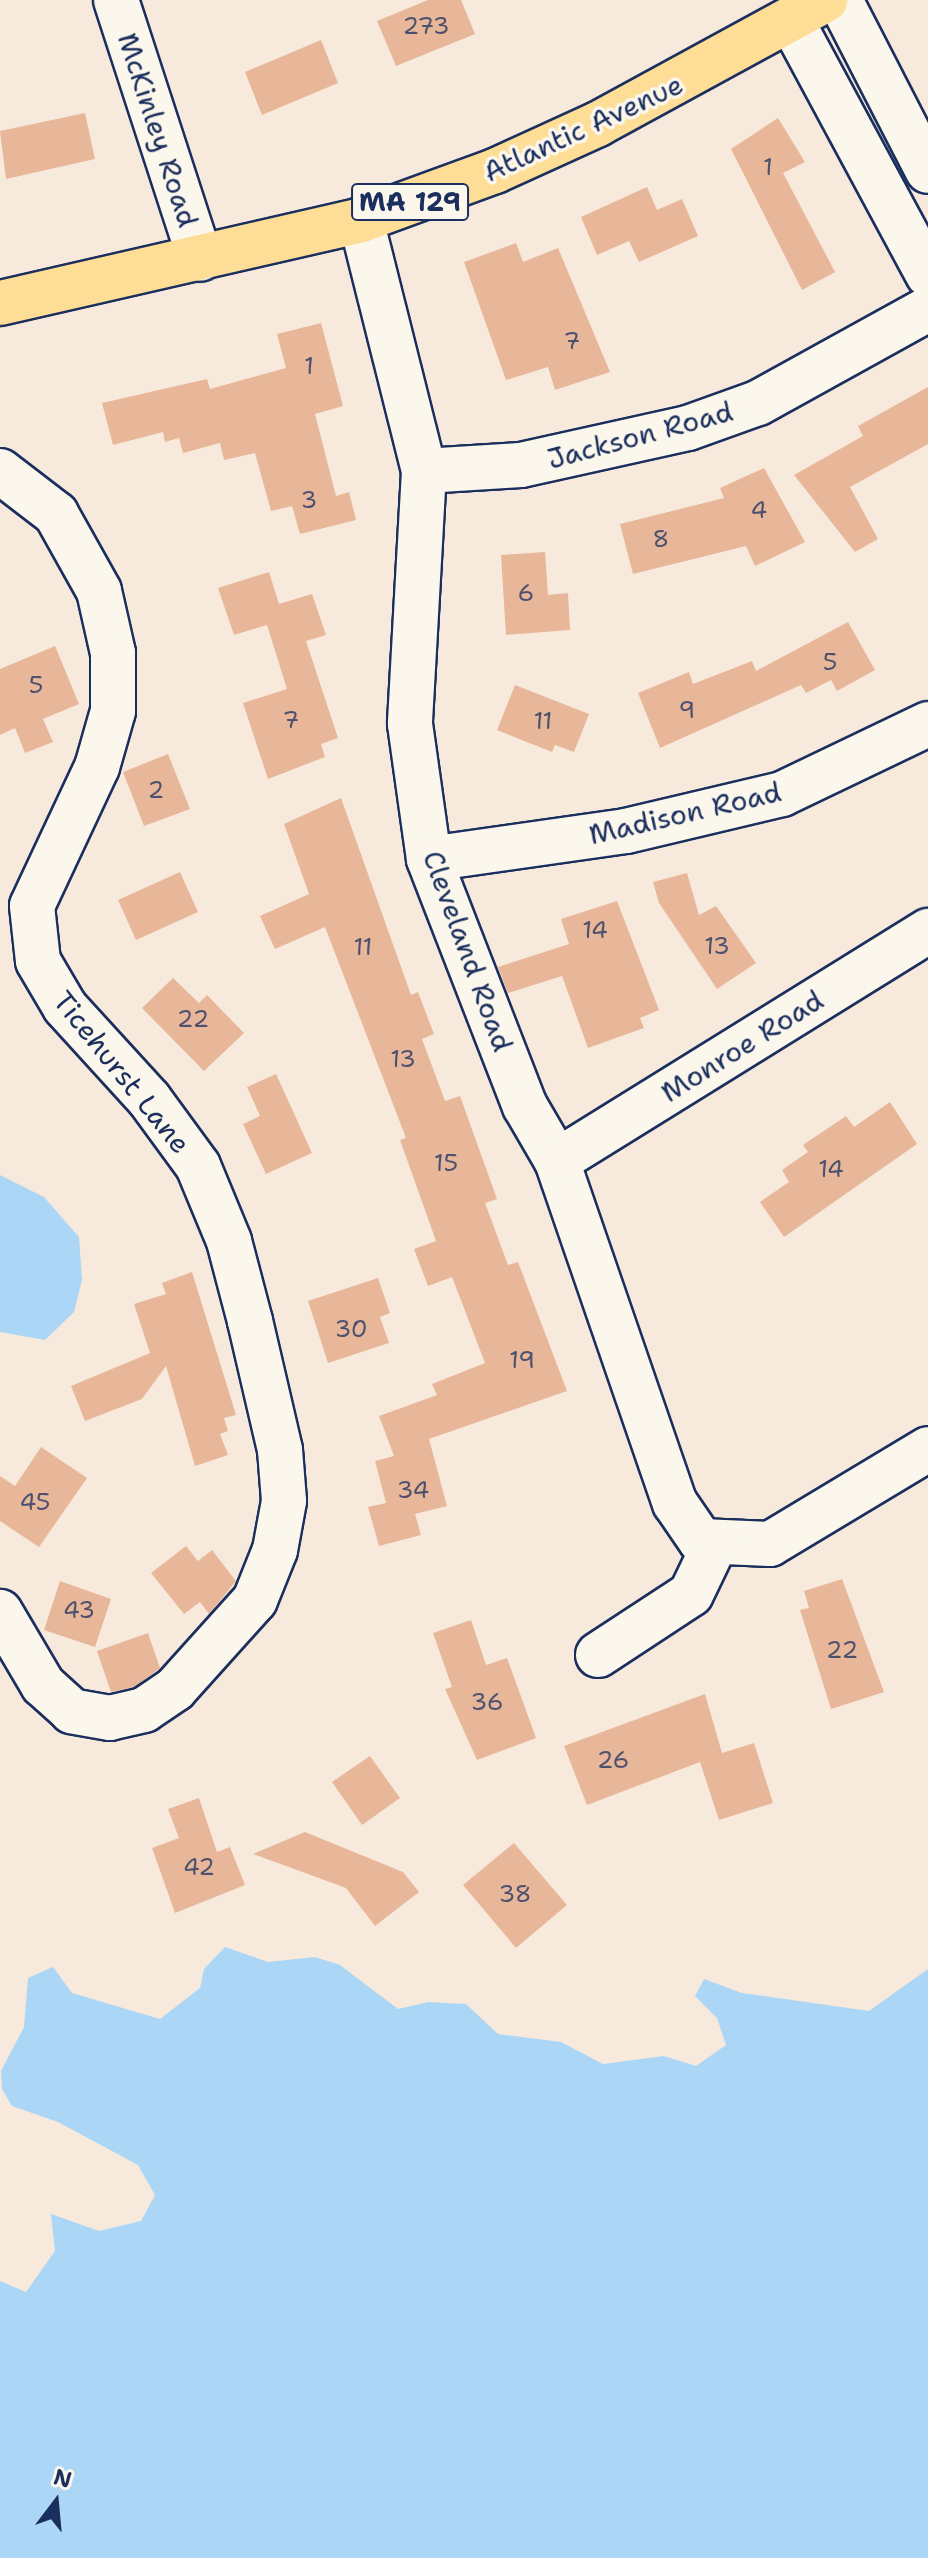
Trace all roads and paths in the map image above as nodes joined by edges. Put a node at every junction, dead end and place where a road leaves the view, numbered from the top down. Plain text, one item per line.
1 (116, 0) edge
2 (840, 0) edge
3 (808, 10) edge
4 (928, 171) edge
5 (361, 220) junction
6 (200, 259) junction
7 (928, 274) edge
8 (0, 303) edge
9 (928, 309) edge
10 (0, 471) edge
11 (424, 471) junction
12 (928, 724) edge
13 (429, 859) junction
14 (928, 931) edge
15 (557, 1161) junction
16 (928, 1449) edge
17 (715, 1544) junction
18 (0, 1612) edge
19 (598, 1655) dead end

1 - 6 street, McKinley Road
2 - 4 street
3 - 5 main road, Atlantic Avenue / MA 129
3 - 7 street
5 - 6 main road, Atlantic Avenue / MA 129
5 - 11 street, Cleveland Road
6 - 8 main road, Atlantic Avenue / MA 129
9 - 11 street, Jackson Road
10 - 18 street, Ticehurst Lane
11 - 13 street, Cleveland Road
12 - 13 street, Madison Road
13 - 15 street, Cleveland Road
14 - 15 street, Monroe Road
15 - 17 street, Cleveland Road
16 - 17 street
17 - 19 street

